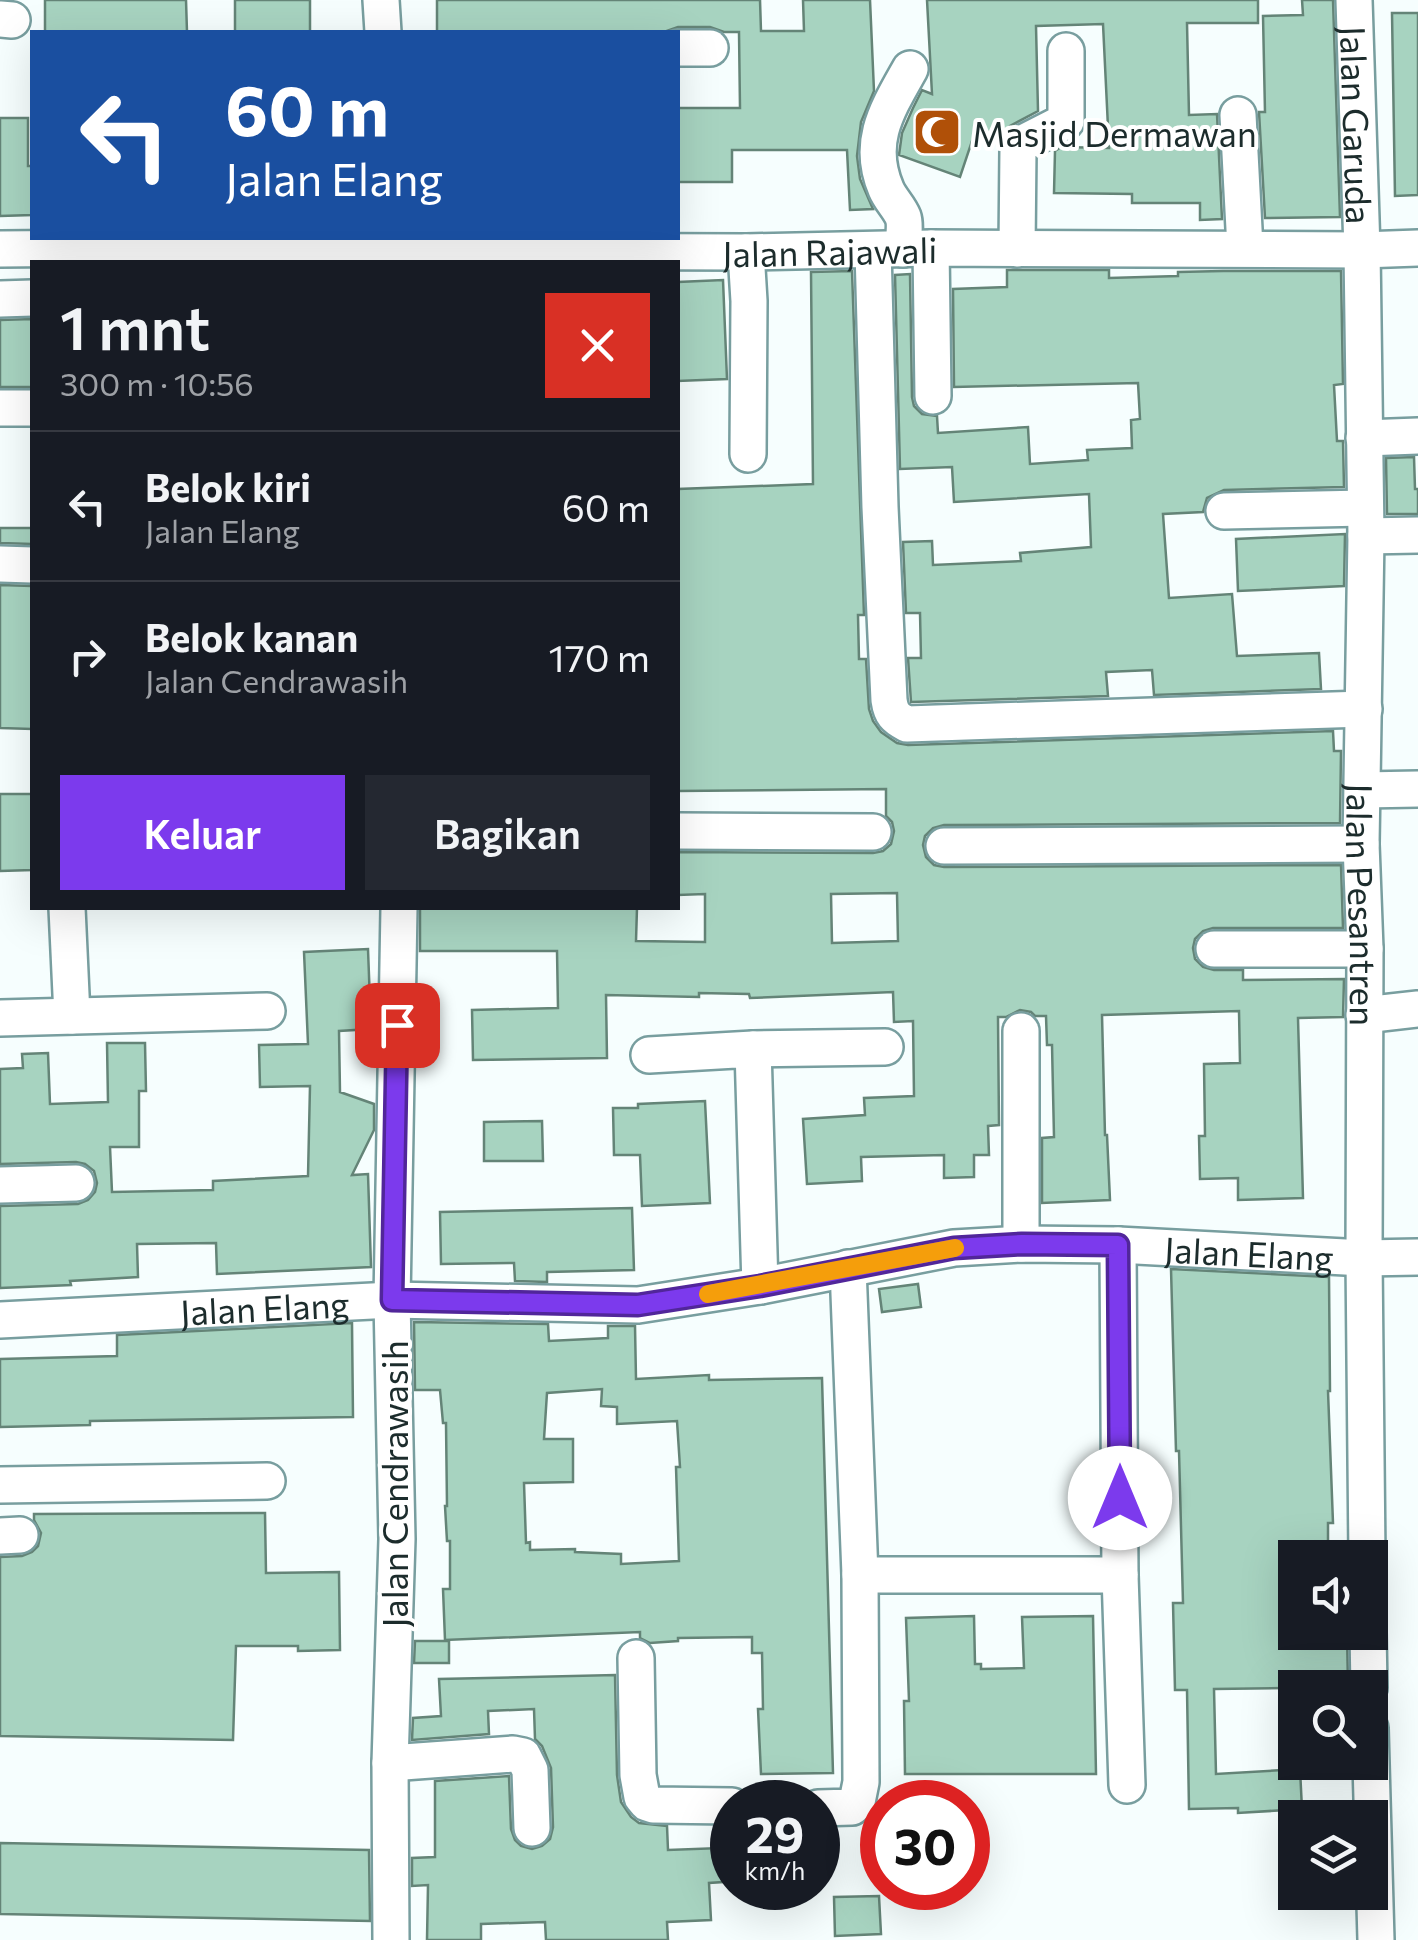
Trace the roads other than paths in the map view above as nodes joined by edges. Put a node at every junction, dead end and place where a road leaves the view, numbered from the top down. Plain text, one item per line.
1 (382, 0) edge
2 (1354, 0) edge
3 (382, 30) edge
4 (1066, 51) dead end
5 (910, 69) dead end
6 (1238, 116) dead end
7 (1245, 248) junction
8 (1418, 248) edge
9 (0, 249) edge
10 (902, 249) junction
11 (1018, 249) junction
12 (383, 250) edge
13 (1362, 250) junction
14 (746, 252) junction
15 (106, 255) edge
16 (252, 258) edge
17 (304, 258) edge
18 (0, 298) edge
19 (30, 298) edge
20 (933, 396) dead end
21 (0, 408) edge
22 (30, 408) edge
23 (1418, 436) edge
24 (1364, 438) junction
25 (748, 454) dead end
26 (1224, 511) dead end
27 (1365, 522) junction
28 (1418, 535) edge
29 (0, 564) edge
30 (30, 565) edge
31 (1364, 709) junction
32 (1418, 789) edge
33 (1363, 790) junction
34 (680, 830) edge
35 (873, 832) dead end
36 (1361, 844) junction
37 (944, 846) dead end
38 (67, 910) edge
39 (399, 910) edge
40 (1364, 948) junction
41 (1214, 949) dead end
42 (1418, 1009) edge
43 (266, 1011) dead end
44 (1364, 1015) junction
45 (72, 1016) junction
46 (0, 1018) edge
47 (1021, 1031) dead end
48 (885, 1047) dead end
49 (753, 1050) junction
50 (649, 1055) dead end
51 (76, 1183) dead end
52 (0, 1185) edge
53 (1022, 1244) junction
54 (1118, 1245) junction
55 (1418, 1257) edge
56 (1364, 1258) junction
57 (848, 1268) junction
58 (760, 1286) junction
59 (392, 1300) junction
60 (0, 1320) edge
61 (267, 1481) dead end
62 (0, 1485) edge
63 (1367, 1540) edge
64 (860, 1574) junction
65 (1120, 1575) junction
66 (636, 1658) dead end
67 (390, 1764) junction
68 (1371, 1780) edge
69 (1127, 1785) dead end
70 (710, 1805) edge
71 (840, 1808) edge
72 (532, 1828) dead end
73 (391, 1940) edge
74 (1376, 1940) edge

1 - 3 street
2 - 13 street, Jalan Garuda
4 - 11 street
5 - 10 street
6 - 7 street
7 - 11 street, Jalan Rajawali
7 - 13 street, Jalan Rajawali
8 - 13 street, Jalan Rajawali
9 - 15 street, Jalan Rajawali
10 - 11 street, Jalan Rajawali
10 - 14 street, Jalan Rajawali
10 - 20 street
10 - 31 street
12 - 14 street, Jalan Rajawali
12 - 17 street, Jalan Rajawali
13 - 24 street, Jalan Pesantren
14 - 25 street
15 - 16 street, Jalan Rajawali
16 - 17 street, Jalan Rajawali
18 - 19 street
21 - 22 street
23 - 24 street
24 - 27 street, Jalan Pesantren
26 - 27 street
27 - 28 street
27 - 31 street, Jalan Pesantren
29 - 30 street
31 - 33 street, Jalan Pesantren
32 - 33 street
33 - 36 street, Jalan Pesantren
34 - 35 street
36 - 37 street
36 - 40 street, Jalan Pesantren
38 - 45 street
39 - 59 street, Jalan Cendrawasih
40 - 41 street
40 - 44 street, Jalan Pesantren
42 - 44 street
43 - 45 street
44 - 56 street, Jalan Pesantren
45 - 46 street
47 - 53 street
48 - 49 street
49 - 50 street
49 - 58 street
51 - 52 street
53 - 54 street, Jalan Elang
53 - 57 street, Jalan Elang
54 - 56 street, Jalan Elang
54 - 65 street
55 - 56 street, Jalan Elang
56 - 63 street, Jalan Pesantren
57 - 58 street, Jalan Elang
57 - 64 street
58 - 59 street, Jalan Elang
59 - 60 street, Jalan Elang
59 - 67 street, Jalan Cendrawasih
61 - 62 street
64 - 65 street
64 - 71 street
65 - 69 street
66 - 70 street
67 - 72 street
67 - 73 street, Jalan Cendrawasih
68 - 74 street

